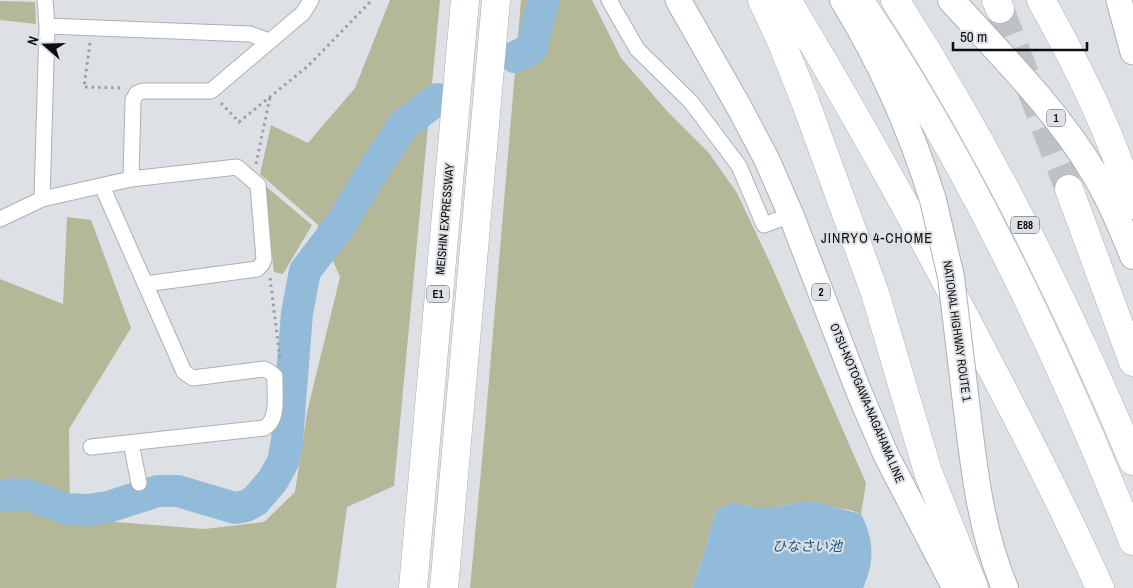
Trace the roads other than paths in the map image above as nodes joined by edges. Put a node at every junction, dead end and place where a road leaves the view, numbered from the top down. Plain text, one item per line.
1 (45, 0) edge
2 (311, 0) edge
3 (465, 0) edge
4 (496, 0) edge
5 (609, 0) edge
6 (678, 0) edge
7 (762, 0) edge
8 (786, 0) edge
9 (843, 0) edge
10 (859, 0) edge
11 (896, 0) edge
12 (951, 0) edge
13 (1041, 0) edge
14 (1119, 0) edge
15 (47, 26) junction
16 (269, 41) junction
17 (1133, 52) edge
18 (131, 179) junction
19 (102, 186) junction
20 (1069, 189) tunnel mouth
21 (42, 199) junction
22 (1133, 205) edge
23 (792, 215) junction
24 (0, 219) edge
25 (1133, 256) edge
26 (145, 284) junction
27 (1133, 362) edge
28 (132, 443) junction
29 (91, 447) dead end
30 (1133, 461) edge
31 (139, 483) dead end
32 (1133, 541) edge
33 (413, 588) edge
34 (444, 588) edge
35 (954, 588) edge
36 (974, 588) edge
37 (1005, 588) edge
38 (1100, 588) edge

1 - 15 street
2 - 16 street
3 - 33 highway, MEISHIN EXPRESSWAY / E1
4 - 34 highway
5 - 23 street
6 - 23 main road, OTSU-NOTOGAWA-NAGAHAMA LINE / 2
7 - 36 highway
8 - 38 highway
9 - 37 highway, NATIONAL HIGHWAY ROUTE 1, bridge
10 - 32 highway, E88
11 - 30 highway, E88
12 - 25 highway, 1
13 - 22 highway
14 - 17 main road
15 - 16 street
15 - 21 street
16 - 18 street
18 - 19 street
18 - 26 street
19 - 21 street
19 - 26 street
20 - 27 highway
21 - 24 street
23 - 35 main road, OTSU-NOTOGAWA-NAGAHAMA LINE / 2
26 - 28 street
28 - 29 street
28 - 31 street

